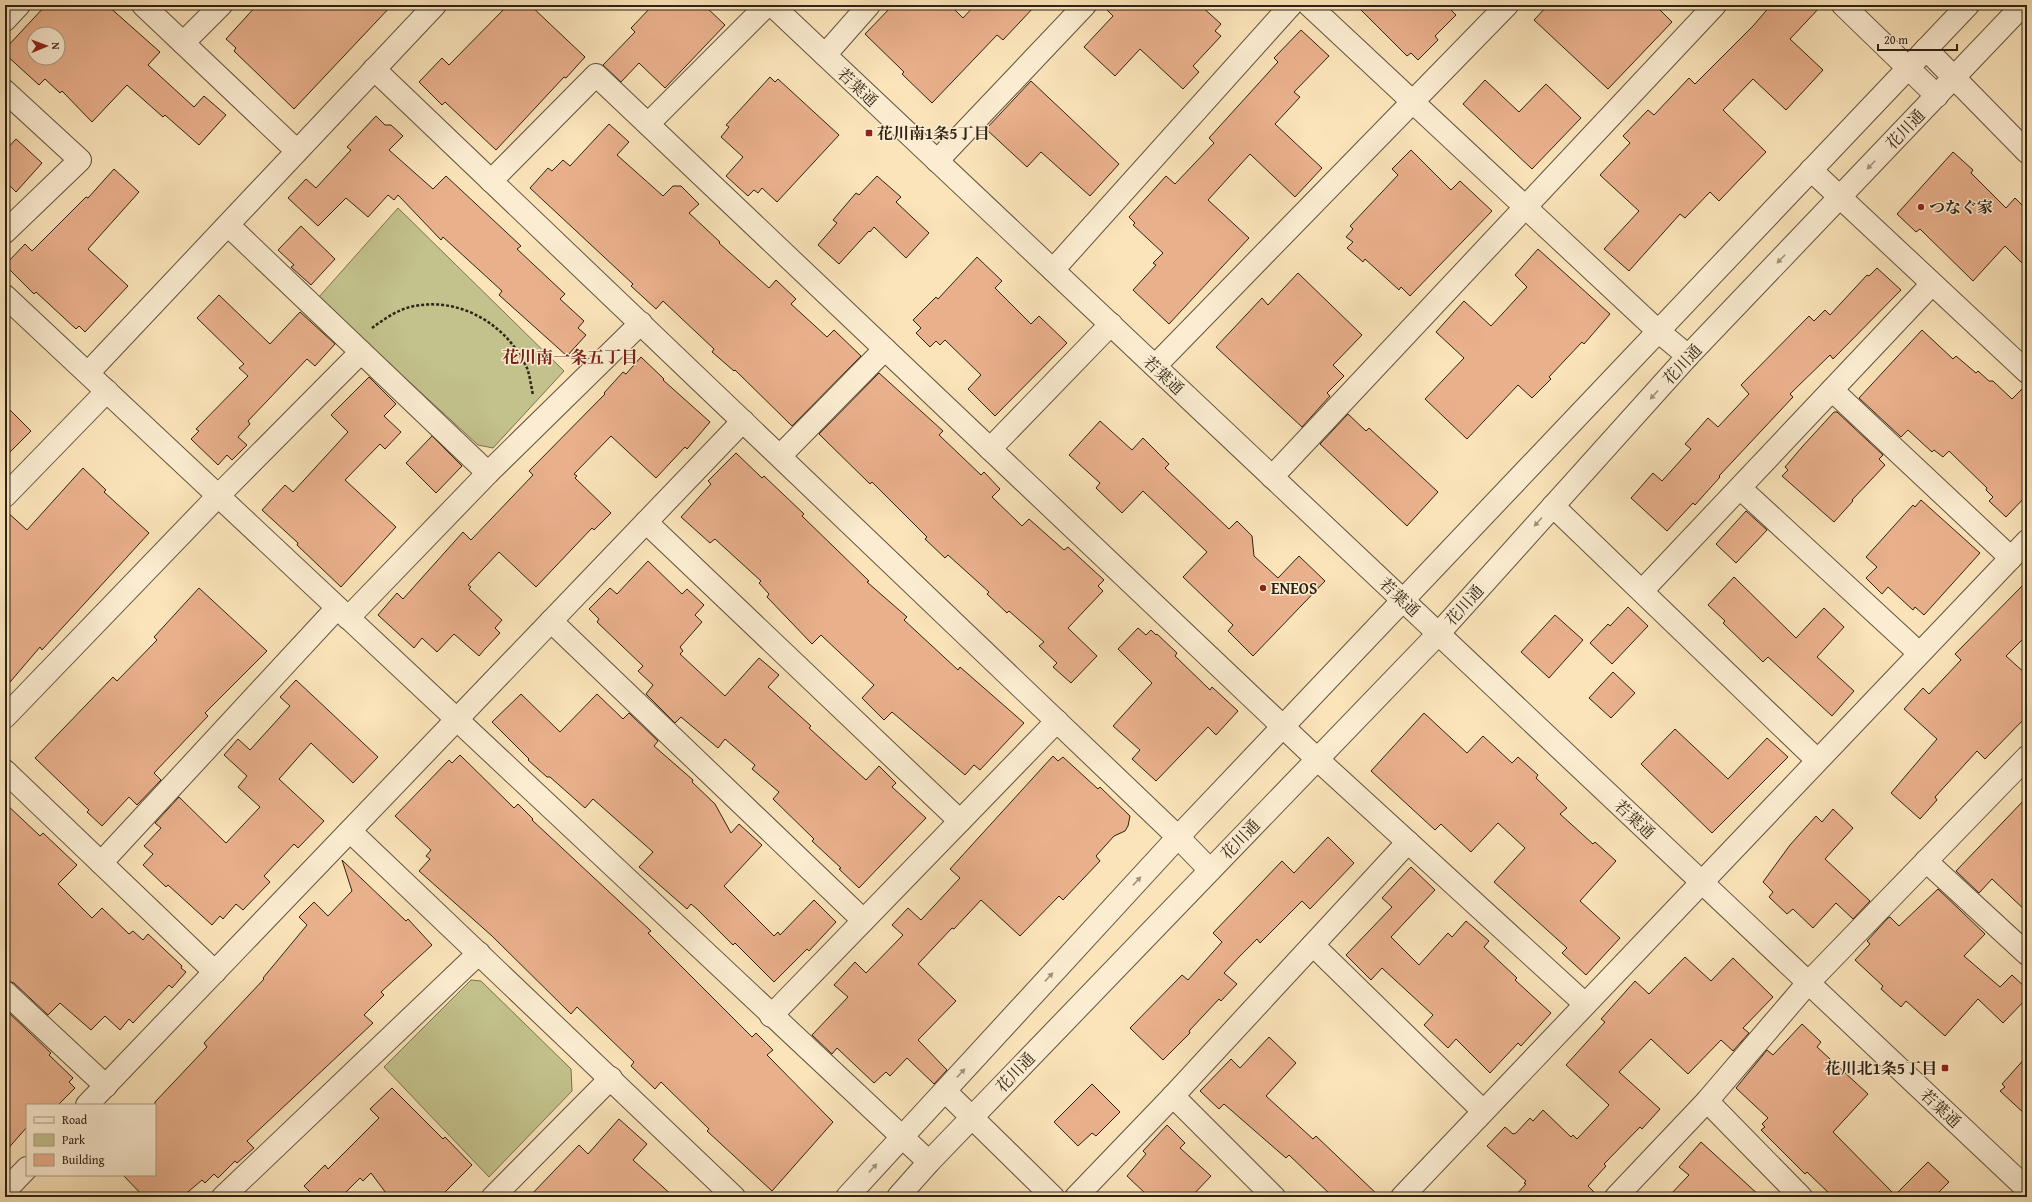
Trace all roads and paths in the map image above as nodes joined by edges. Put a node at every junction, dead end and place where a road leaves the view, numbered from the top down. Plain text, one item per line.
1 (19, 5) edge
2 (142, 5) edge
3 (221, 5) edge
4 (435, 5) edge
5 (767, 5) edge
6 (772, 5) edge
7 (869, 5) edge
8 (1084, 5) edge
9 (1291, 5) edge
10 (1309, 5) edge
11 (1507, 5) edge
12 (1715, 5) edge
13 (1844, 5) edge
14 (1968, 5) edge
15 (2023, 5) edge
16 (5, 20) edge
17 (183, 43) junction
18 (1926, 49) junction
19 (825, 55) junction
20 (1909, 67) junction
21 (374, 69) junction
22 (1954, 78) junction
23 (5, 91) edge
24 (1937, 96) junction
25 (1414, 103) junction
26 (648, 124) junction
27 (297, 151) junction
28 (2027, 152) edge
29 (937, 161) junction
30 (1811, 170) junction
31 (491, 181) junction
32 (1839, 198) junction
33 (1525, 207) junction
34 (228, 225) junction
35 (5, 232) edge
36 (1053, 270) junction
37 (1932, 284) junction
38 (5, 296) edge
39 (641, 324) junction
40 (1111, 324) junction
41 (370, 329) dead end
42 (1658, 331) junction
43 (885, 349) junction
44 (361, 352) junction
45 (1688, 356) junction
46 (1155, 366) junction
47 (2027, 372) edge
48 (88, 374) junction
49 (1832, 390) junction
50 (107, 391) junction
51 (534, 396) dead end
52 (743, 421) junction
53 (990, 449) junction
54 (780, 456) junction
55 (488, 473) junction
56 (1272, 477) junction
57 (1740, 488) junction
58 (5, 496) edge
59 (218, 496) junction
60 (1553, 506) junction
61 (646, 522) junction
62 (2027, 541) edge
63 (2011, 558) junction
64 (1642, 591) junction
65 (1403, 600) junction
66 (343, 613) junction
67 (551, 621) junction
68 (1439, 633) junction
69 (1919, 653) junction
70 (5, 717) edge
71 (456, 720) junction
72 (1057, 721) junction
73 (1283, 726) junction
74 (2027, 758) edge
75 (1317, 759) junction
76 (1817, 760) junction
77 (5, 771) edge
78 (960, 821) junction
79 (350, 831) junction
80 (1178, 837) junction
81 (1408, 842) junction
82 (1926, 861) junction
83 (101, 863) junction
84 (1210, 870) junction
85 (1701, 882) junction
86 (864, 920) junction
87 (1313, 945) junction
88 (479, 954) junction
89 (2027, 954) edge
90 (215, 972) junction
91 (1808, 983) junction
92 (5, 992) edge
93 (1585, 1004) junction
94 (771, 1016) junction
95 (611, 1078) junction
96 (106, 1086) junction
97 (945, 1091) junction
98 (1173, 1096) junction
99 (1707, 1101) junction
100 (88, 1104) edge
101 (1483, 1111) junction
102 (972, 1116) junction
103 (903, 1137) junction
104 (928, 1162) junction
105 (26, 1169) edge
106 (2027, 1189) edge
107 (5, 1191) edge
108 (223, 1197) edge
109 (493, 1197) edge
110 (734, 1197) edge
111 (847, 1197) edge
112 (898, 1197) edge
113 (1053, 1197) edge
114 (1076, 1197) edge
115 (1274, 1197) edge
116 (1402, 1197) edge
117 (1616, 1197) edge
118 (1801, 1197) edge

1 - 16 street
2 - 17 street
3 - 17 street
4 - 21 street
5 - 26 street
6 - 19 street, 若葉通
7 - 19 street
8 - 29 street
9 - 36 street
10 - 25 street
11 - 25 street
12 - 33 street
13 - 20 street
14 - 18 street
15 - 22 street, 花川通
17 - 27 street
18 - 20 street
18 - 22 street
19 - 29 street, 若葉通
20 - 24 street
20 - 30 street
21 - 27 street
21 - 31 street
22 - 24 street, 花川通
22 - 28 street
23 - 35 street
24 -> 32 street, 花川通
25 - 33 street
25 - 46 street
26 - 31 street
26 - 43 street
27 - 34 street
29 - 36 street, 若葉通
30 - 32 street
30 - 42 street
31 - 39 street
32 - 37 street
32 -> 45 street, 花川通
33 - 42 street
33 - 56 street
34 - 44 street
34 - 48 street
36 - 40 street, 若葉通
37 - 47 street
37 - 49 street
38 - 48 street
39 - 52 street
39 - 55 street
40 - 46 street, 若葉通
40 - 53 street
41 - 51 path
42 - 45 street
42 - 65 street
43 - 53 street
43 - 54 street
44 - 55 street
44 - 59 street
45 -> 60 street, 花川通
46 - 56 street, 若葉通
48 - 50 street
49 - 57 street
49 - 63 street
50 - 58 street
50 - 59 street
52 - 54 street
52 - 61 street
53 - 73 street
54 - 72 street
55 - 66 street
56 - 65 street, 若葉通
57 - 64 street
57 - 69 street
59 - 66 street
59 - 70 street
60 - 64 street
60 -> 68 street, 花川通
61 - 67 street
61 - 78 street
62 - 63 street
63 - 69 street
64 - 76 street
65 - 68 street, 若葉通
65 - 73 street
66 - 71 street
66 - 83 street
67 - 71 street
67 - 86 street
68 - 75 street, 花川通
68 - 85 street, 若葉通
69 - 76 street
71 - 79 street
71 - 94 street
72 - 78 street
72 - 80 street
73 - 75 street
73 - 80 street
74 - 82 street
75 - 81 street
75 - 84 street, 花川通
76 - 85 street
77 - 83 street
78 - 86 street
79 - 88 street
79 - 90 street
80 - 84 street
97 -> 80 street
81 - 87 street
81 - 93 street
82 - 89 street
82 - 91 street
83 - 90 street
84 - 102 street, 花川通
85 - 91 street, 若葉通
85 - 93 street
86 - 94 street
87 - 98 street
87 - 101 street
88 - 95 street
88 - 108 street
90 - 96 street
91 - 99 street
91 - 106 street, 若葉通
92 - 96 street
93 - 101 street
94 - 103 street
95 - 109 street
95 - 110 street
96 - 100 street
97 - 102 street
97 - 103 street
98 - 114 street
98 - 115 street
99 - 117 street
99 - 118 street
101 - 116 street
102 - 104 street, 花川通
102 - 113 street
103 - 104 street
111 -> 103 street
104 - 112 street, 花川通
105 - 107 street

